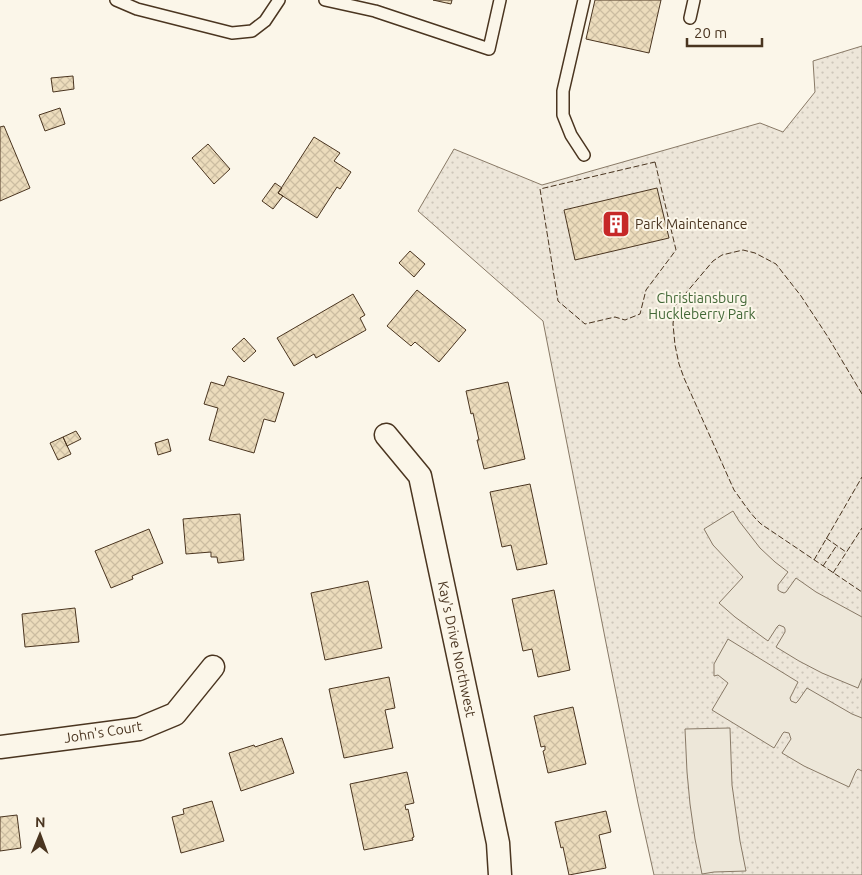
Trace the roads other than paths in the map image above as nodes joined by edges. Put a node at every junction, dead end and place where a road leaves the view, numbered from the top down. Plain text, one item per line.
1 (116, 0) edge
2 (279, 0) edge
3 (325, 0) edge
4 (500, 0) edge
5 (584, 0) edge
6 (694, 0) edge
7 (690, 18) dead end
8 (584, 156) dead end
9 (386, 435) dead end
10 (213, 667) dead end
11 (0, 747) edge
12 (500, 875) edge

1 - 2 lane
3 - 4 lane
5 - 8 lane
6 - 7 lane
9 - 12 street, Kay's Drive Northwest
10 - 11 street, John's Court

